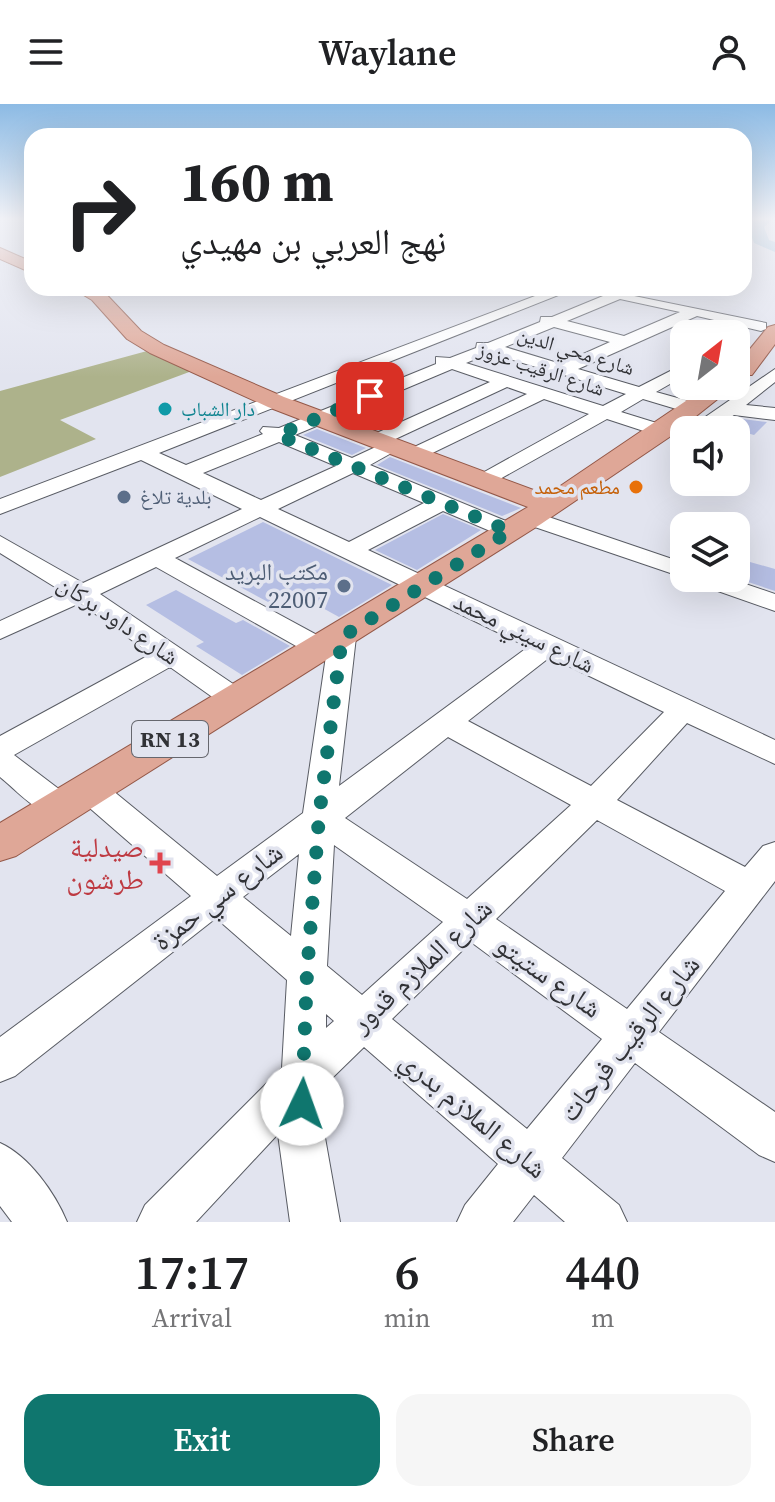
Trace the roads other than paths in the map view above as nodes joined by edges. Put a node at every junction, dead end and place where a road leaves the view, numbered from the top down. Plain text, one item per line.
1 (98, 296) edge
2 (548, 296) edge
3 (615, 296) edge
4 (623, 296) edge
5 (510, 310) junction
6 (695, 311) junction
7 (552, 321) junction
8 (768, 328) edge
9 (447, 335) junction
10 (623, 341) junction
11 (487, 347) junction
12 (406, 350) junction
13 (775, 353) edge
14 (750, 357) edge
15 (448, 363) junction
16 (750, 367) edge
17 (562, 369) junction
18 (775, 374) edge
19 (670, 377) edge
20 (750, 386) edge
21 (524, 387) junction
22 (640, 393) junction
23 (717, 400) edge
24 (724, 400) edge
25 (735, 400) edge
26 (276, 402) junction
27 (693, 408) junction
28 (604, 412) junction
29 (775, 414) edge
30 (237, 417) junction
31 (317, 418) junction
32 (667, 428) junction
33 (278, 435) junction
34 (396, 447) junction
35 (143, 453) junction
36 (355, 466) junction
37 (183, 474) junction
38 (484, 480) junction
39 (443, 502) junction
40 (0, 507) edge
41 (262, 508) junction
42 (530, 518) junction
43 (2, 547) edge
44 (351, 550) junction
45 (157, 558) junction
46 (670, 566) edge
47 (423, 584) junction
48 (744, 592) edge
49 (82, 593) junction
50 (775, 603) edge
51 (0, 631) edge
52 (332, 643) junction
53 (548, 645) junction
54 (170, 655) junction
55 (235, 699) junction
56 (683, 710) junction
57 (445, 722) junction
58 (0, 749) edge
59 (775, 753) edge
60 (0, 760) edge
61 (74, 798) junction
62 (594, 803) junction
63 (319, 817) junction
64 (0, 844) edge
65 (762, 871) edge
66 (217, 897) junction
67 (469, 920) junction
68 (307, 973) junction
69 (363, 1020) junction
70 (632, 1034) junction
71 (0, 1062) edge
72 (304, 1076) junction
73 (775, 1139) edge
74 (530, 1162) junction
75 (0, 1167) edge
76 (42, 1222) edge
77 (162, 1222) edge
78 (315, 1222) edge
79 (482, 1222) edge
80 (602, 1222) edge

1 - 26 main road
2 - 5 street
3 - 7 street
4 - 6 street
5 - 7 street
5 - 9 street
6 - 8 street
6 - 10 street
7 - 10 street
7 - 11 street
8 - 14 main road
9 - 11 street, شارع محي الدين
9 - 12 street
10 - 17 street
11 - 15 street
11 - 17 street, شارع محي الدين
12 - 15 street, شارع الرقيب عزوز
12 - 26 street
13 - 16 main road
15 - 21 street, شارع الرقيب عزوز
15 - 31 street
17 - 21 street
17 - 22 street, شارع محي الدين
18 - 20 street
19 - 22 street
21 - 28 street, شارع الرقيب عزوز
21 - 34 street
21 - 34 street
22 - 27 street, شارع محي الدين
22 - 28 street
23 - 27 main road, RN 13
24 - 32 street
25 - 29 street
26 - 30 street
26 - 31 main road
27 - 32 main road, RN 13
28 - 32 street, شارع الرقيب عزوز
28 - 38 street
30 - 33 street
30 - 35 street
31 - 33 street
31 - 34 main road
32 - 42 main road, RN 13
33 - 36 street
33 - 37 street
34 - 36 street
34 - 38 main road
35 - 37 street, شارع سيني محمد
35 - 40 street
36 - 39 street
36 - 41 street
37 - 41 street, شارع سيني محمد
38 - 42 main road
39 - 42 street
39 - 44 street
41 - 44 street, شارع سيني محمد
41 - 45 street
42 - 46 street
42 - 47 main road, RN 13
43 - 49 street, شارع داود بركان
44 - 47 street, شارع سيني محمد
45 - 49 street
45 - 52 street
47 - 52 main road, RN 13
47 - 53 street, شارع سيني محمد
48 - 50 street
49 - 51 street
49 - 54 street, شارع داود بركان
52 - 55 main road, RN 13
52 - 63 street
53 - 56 street, شارع سيني محمد
53 - 57 street, شارع سي حمزة
54 - 55 street, شارع داود بركان
54 - 58 street
55 - 61 main road, RN 13
56 - 59 street, شارع سيني محمد
56 - 62 street, شارع الملازم قدور
57 - 62 street
57 - 63 street, شارع سي حمزة
60 - 61 street, شارع الملازم بدري
61 - 64 main road, RN 13
61 - 66 street, شارع الملازم بدري
62 - 65 street
62 - 67 street, شارع الملازم قدور
63 - 66 street, شارع سي حمزة
63 - 67 street, شارع ستيتو
63 - 68 street
65 - 70 street, شارع الرقيب فرحات
66 - 68 street, شارع الملازم بدري
66 - 71 street, شارع سي حمزة
67 - 69 street, شارع الملازم قدور
67 - 70 street, شارع ستيتو
68 - 69 street, شارع الملازم بدري
68 - 72 street
69 - 72 street, شارع الملازم قدور
69 - 74 street, شارع الملازم بدري
70 - 73 street, شارع ستيتو
70 - 74 street, شارع الرقيب فرحات
72 - 77 street, شارع الملازم قدور
72 - 78 street
74 - 79 street, شارع الرقيب فرحات
74 - 80 street, شارع الملازم بدري
75 - 76 street

